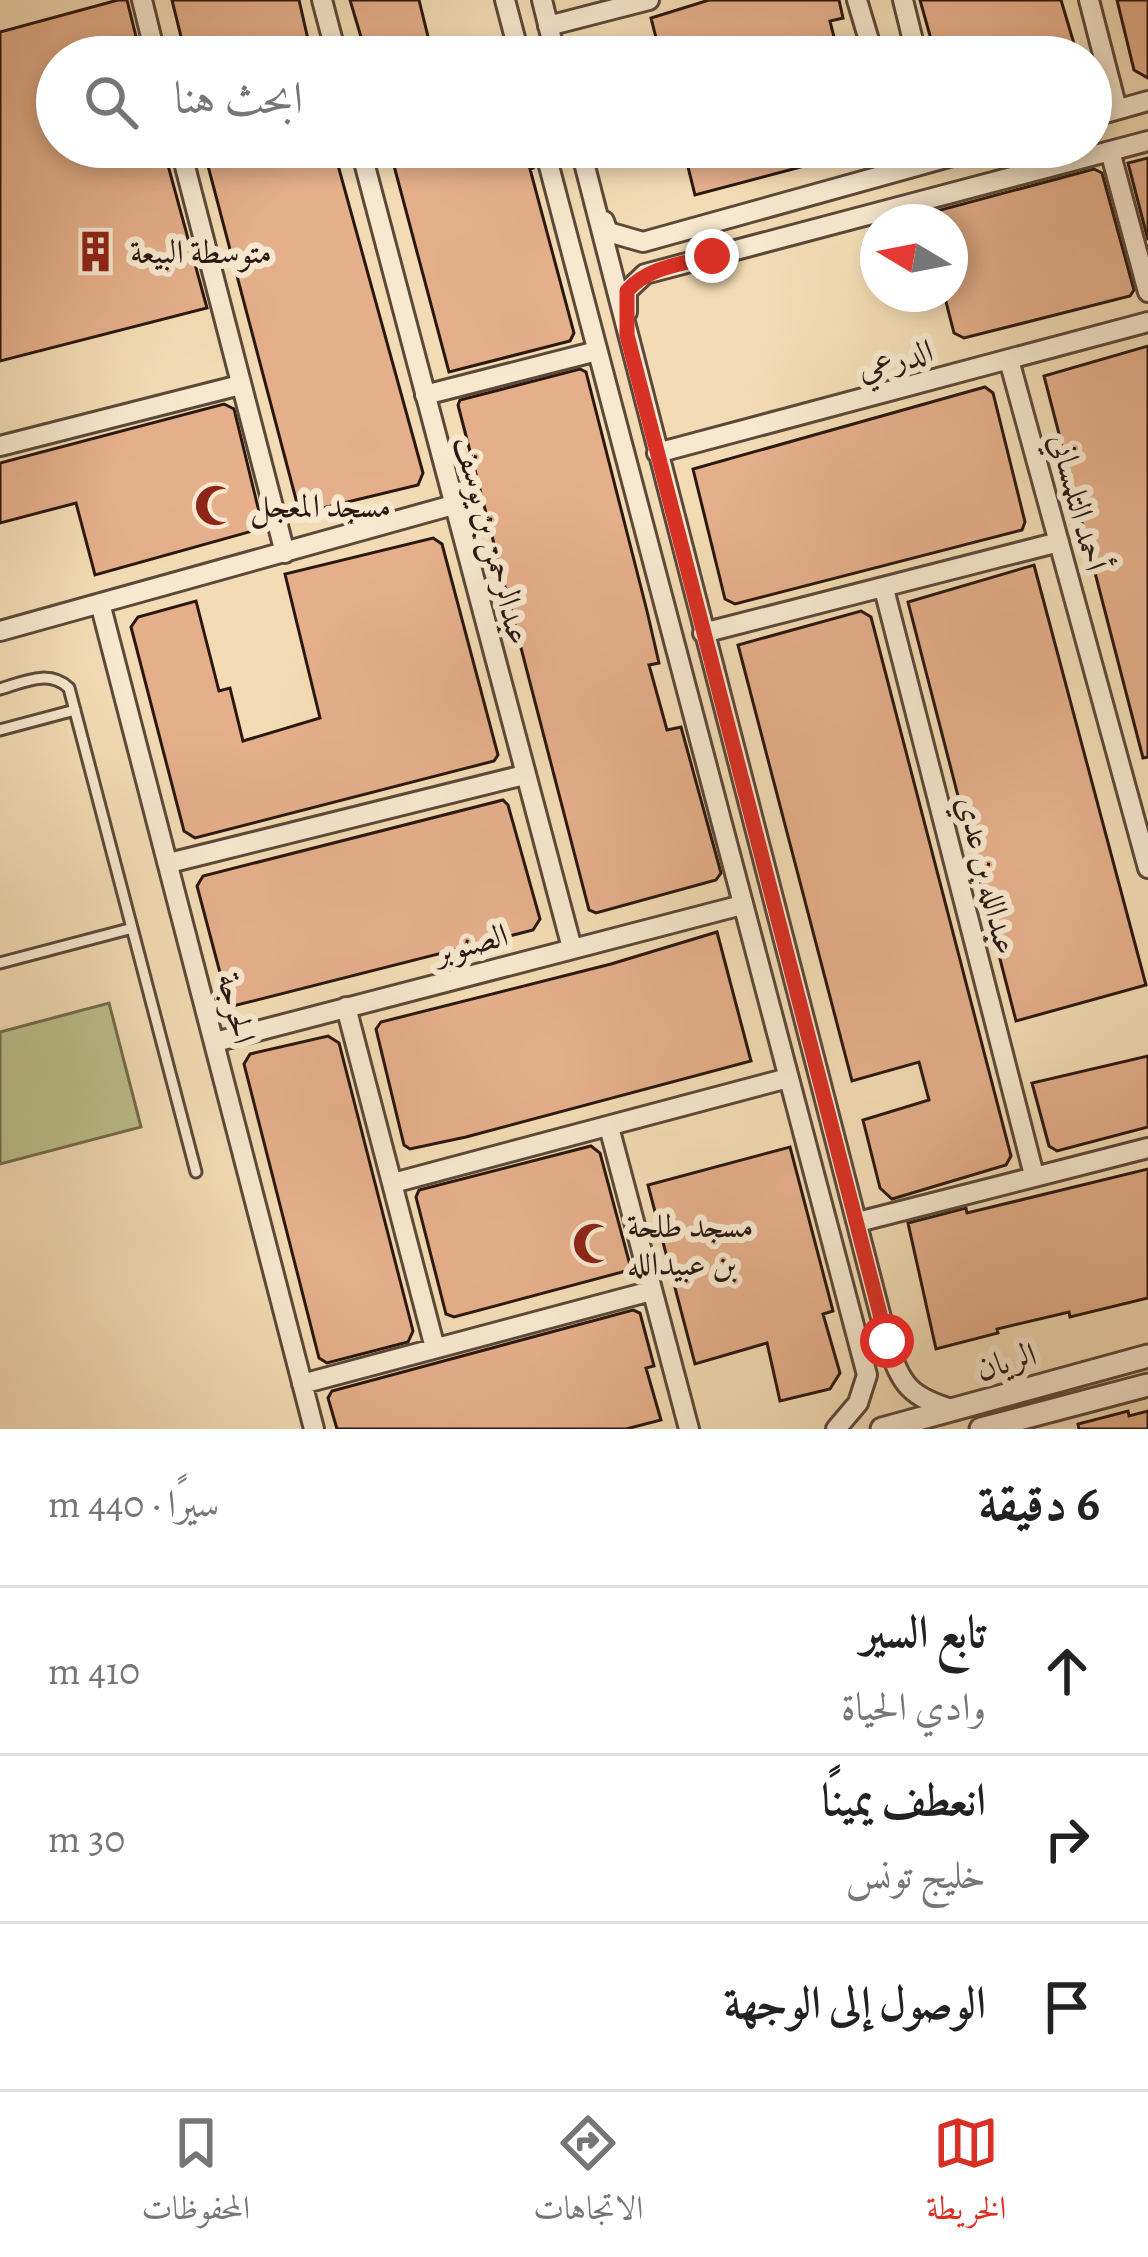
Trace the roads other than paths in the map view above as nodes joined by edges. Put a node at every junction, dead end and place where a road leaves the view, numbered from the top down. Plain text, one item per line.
1 (142, 0) edge
2 (322, 0) edge
3 (505, 0) edge
4 (542, 0) edge
5 (649, 0) edge
6 (857, 0) edge
7 (903, 0) edge
8 (1089, 0) edge
9 (548, 26) junction
10 (151, 36) edge
11 (331, 36) edge
12 (514, 36) edge
13 (551, 36) edge
14 (868, 36) edge
15 (909, 36) edge
16 (1098, 36) edge
17 (1112, 90) edge
18 (1148, 101) edge
19 (1117, 109) junction
20 (1112, 111) edge
21 (1148, 141) edge
22 (1112, 150) edge
23 (1112, 158) edge
24 (184, 168) edge
25 (366, 168) edge
26 (549, 168) edge
27 (586, 168) edge
28 (907, 168) edge
29 (1046, 168) edge
30 (902, 170) joint
31 (594, 198) junction
32 (1148, 292) edge
33 (1148, 322) edge
34 (627, 335) junction
35 (597, 351) junction
36 (1009, 360) junction
37 (241, 385) junction
38 (425, 395) junction
39 (0, 446) edge
40 (657, 453) junction
41 (452, 505) junction
42 (1059, 542) junction
43 (284, 553) junction
44 (884, 589) junction
45 (100, 602) junction
46 (0, 631) edge
47 (703, 633) junction
48 (0, 688) edge
49 (75, 710) junction
50 (0, 730) edge
51 (524, 775) junction
52 (1141, 814) edge
53 (169, 863) junction
54 (1148, 868) edge
55 (742, 905) junction
56 (129, 929) junction
57 (572, 948) junction
58 (0, 963) edge
59 (346, 1007) junction
60 (215, 1042) junction
61 (788, 1078) junction
62 (609, 1127) junction
63 (1148, 1148) edge
64 (196, 1172) dead end
65 (1034, 1175) junction
66 (393, 1183) junction
67 (858, 1222) junction
68 (651, 1292) junction
69 (881, 1316) junction
70 (855, 1324) junction
71 (435, 1348) junction
72 (1148, 1356) edge
73 (302, 1384) junction
74 (1148, 1385) edge
75 (955, 1410) junction
76 (1025, 1422) edge
77 (314, 1429) edge
78 (689, 1429) edge
79 (836, 1429) edge
80 (883, 1429) edge
81 (981, 1429) edge

1 - 10 street
2 - 11 street
3 - 12 street
4 - 9 street
5 - 9 street
6 - 14 street
7 - 15 street
8 - 16 street
9 - 13 street
17 - 19 street
18 - 19 street
19 - 20 street
21 - 22 street
23 - 32 street
24 - 37 street
25 - 38 street, عبدالرحمن بن يوسف
26 - 35 street
27 - 31 street
28 - 30 street
29 - 34 street
30 - 31 street
31 - 34 street
33 - 36 street, الدرعي
34 - 40 street
35 - 38 street
35 - 55 street
36 - 40 street, الدرعي
36 - 42 street, أحمد التلمساني
37 - 39 street
37 - 43 street
38 - 41 street, عبدالرحمن بن يوسف
40 - 47 street
41 - 43 street
41 - 51 street, عبدالرحمن بن يوسف
42 - 44 street
42 - 52 street, أحمد التلمساني
43 - 45 street
44 - 47 street
44 - 65 street, عبدالله بن عدي
45 - 46 street
45 - 53 street, الحرجة
47 - 67 street
48 - 49 lane
49 - 50 lane
49 - 56 lane
51 - 53 street
51 - 57 street, عبدالرحمن بن يوسف
52 - 54 street, أحمد التلمساني
53 - 60 street, الحرجة
55 - 57 street, الصنوبر
55 - 61 street
56 - 58 lane
56 - 64 lane
57 - 59 street, الصنوبر
59 - 60 street, الصنوبر
59 - 66 street
60 - 73 street, الحرجة
61 - 62 street
61 - 70 street
62 - 66 street
62 - 68 street
63 - 65 street
65 - 67 street
66 - 71 street
67 - 69 street
68 - 71 street
68 - 78 street
69 - 70 street
69 - 75 street
70 - 79 street
71 - 73 street
72 - 75 street, الريان
73 - 77 street, الحرجة
74 - 76 street, الريان
75 - 80 street, الريان
76 - 81 street, الريان

